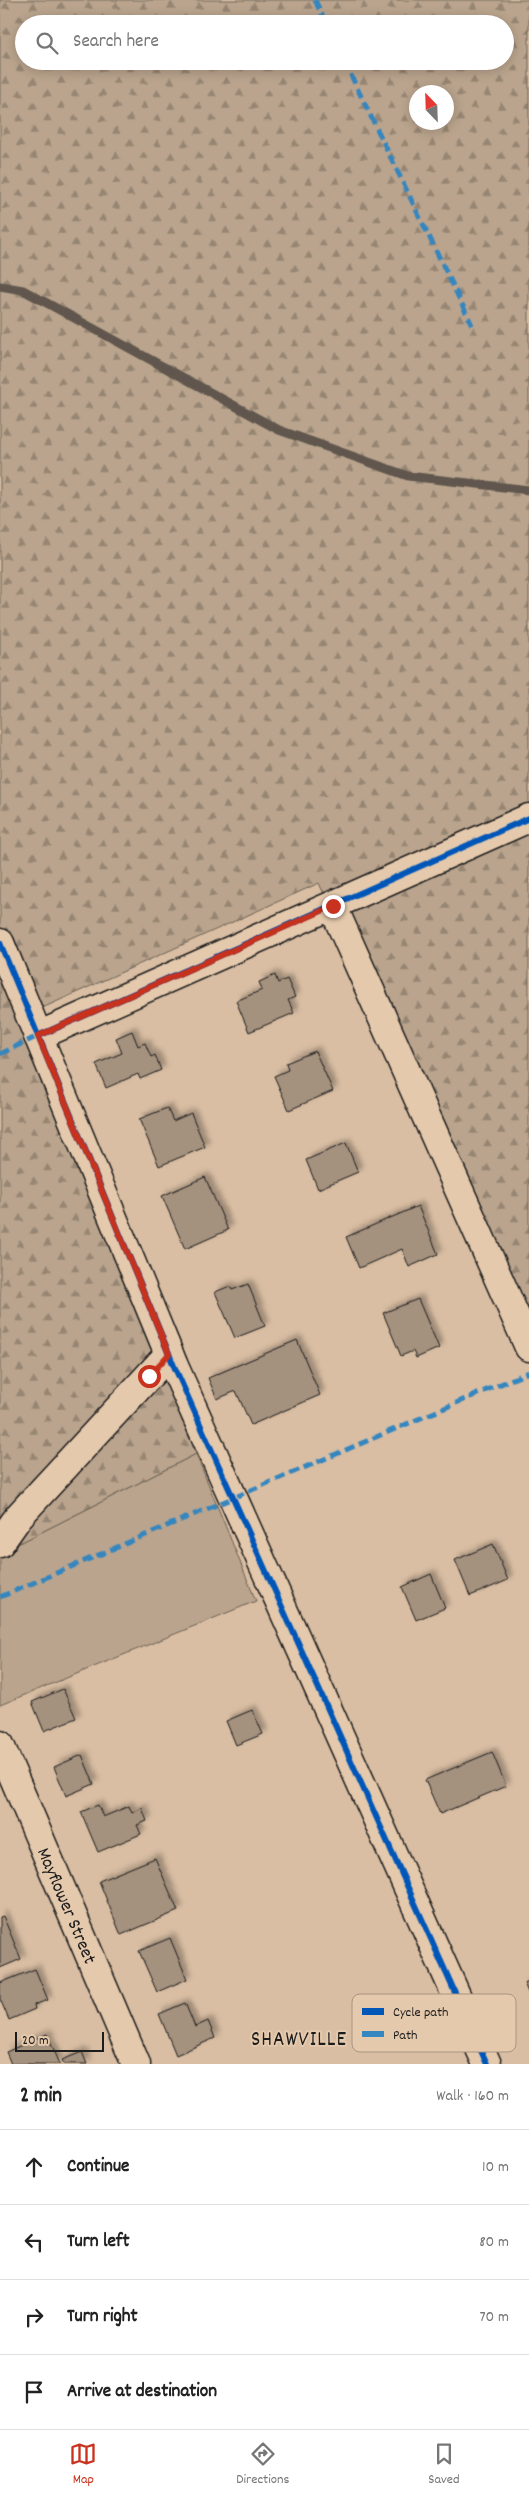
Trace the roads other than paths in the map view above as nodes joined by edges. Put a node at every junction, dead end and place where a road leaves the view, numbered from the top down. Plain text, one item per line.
1 (529, 818) edge
2 (333, 906) junction
3 (0, 943) edge
4 (38, 1036) junction
5 (529, 1347) edge
6 (169, 1354) junction
7 (0, 1543) edge
8 (0, 1745) edge
9 (455, 1994) edge
10 (481, 2052) edge
11 (136, 2064) edge
12 (486, 2064) edge

1 - 2 street
2 - 4 street
2 - 5 street
3 - 4 street
4 - 6 street
6 - 7 street
6 - 9 street
8 - 11 street, Mayflower Street
10 - 12 street

